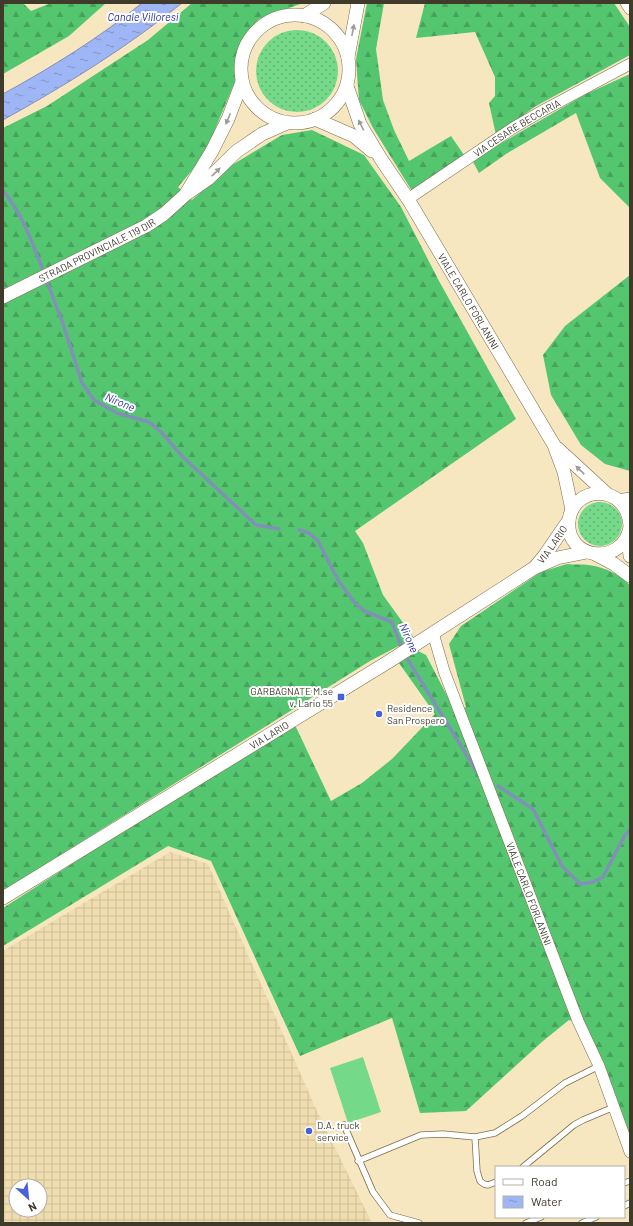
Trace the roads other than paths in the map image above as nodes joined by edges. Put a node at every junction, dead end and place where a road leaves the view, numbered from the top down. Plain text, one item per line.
1 (324, 3) edge
2 (358, 3) edge
3 (626, 3) edge
4 (630, 9) edge
5 (304, 16) junction
6 (348, 57) junction
7 (630, 64) edge
8 (242, 82) junction
9 (347, 86) junction
10 (315, 120) junction
11 (287, 123) junction
12 (381, 159) junction
13 (185, 195) junction
14 (408, 198) junction
15 (3, 297) edge
16 (554, 445) junction
17 (618, 497) edge
18 (570, 515) junction
19 (629, 530) edge
20 (591, 553) junction
21 (630, 556) edge
22 (534, 568) junction
23 (630, 576) edge
24 (434, 633) junction
25 (3, 898) edge
26 (598, 1066) junction
27 (614, 1108) junction
28 (344, 1125) dead end
29 (475, 1137) junction
30 (630, 1152) edge
31 (358, 1161) junction
32 (524, 1166) edge
33 (495, 1182) edge
34 (538, 1218) edge
35 (594, 1218) edge
36 (419, 1223) edge
37 (526, 1223) edge
38 (582, 1223) edge

1 - 5 street
6 -> 2 street
3 - 4 street
5 - 6 street
5 - 8 street
6 - 9 street
7 - 14 street, VIA CESARE BECCARIA
8 - 11 street
8 -> 13 street, STRADA PROVINCIALE 119 DIR
9 - 10 street
12 -> 9 street, VIALE CARLO FORLANINI
10 - 11 street
10 - 12 street, VIALE CARLO FORLANINI
13 -> 11 street, STRADA PROVINCIALE 119 DIR
12 - 14 street, VIALE CARLO FORLANINI
13 - 15 street, STRADA PROVINCIALE 119 DIR
14 - 16 street, VIALE CARLO FORLANINI
17 -> 16 street, VIALE CARLO FORLANINI
16 - 18 street, VIALE CARLO FORLANINI
17 - 18 street
17 - 19 street
18 - 20 street
18 - 22 street, VIA LARIO
19 - 20 street
19 - 21 street
20 - 22 street, VIA LARIO
20 - 23 street
22 - 24 street, VIA LARIO
24 - 25 street, VIA LARIO
24 - 26 street, VIALE CARLO FORLANINI
26 - 27 street, VIALE CARLO FORLANINI
26 - 29 lane
27 - 30 street, VIALE CARLO FORLANINI
27 - 32 lane
28 - 31 lane
29 - 31 lane
29 - 33 lane
31 - 36 lane
34 - 37 lane
35 - 38 lane

